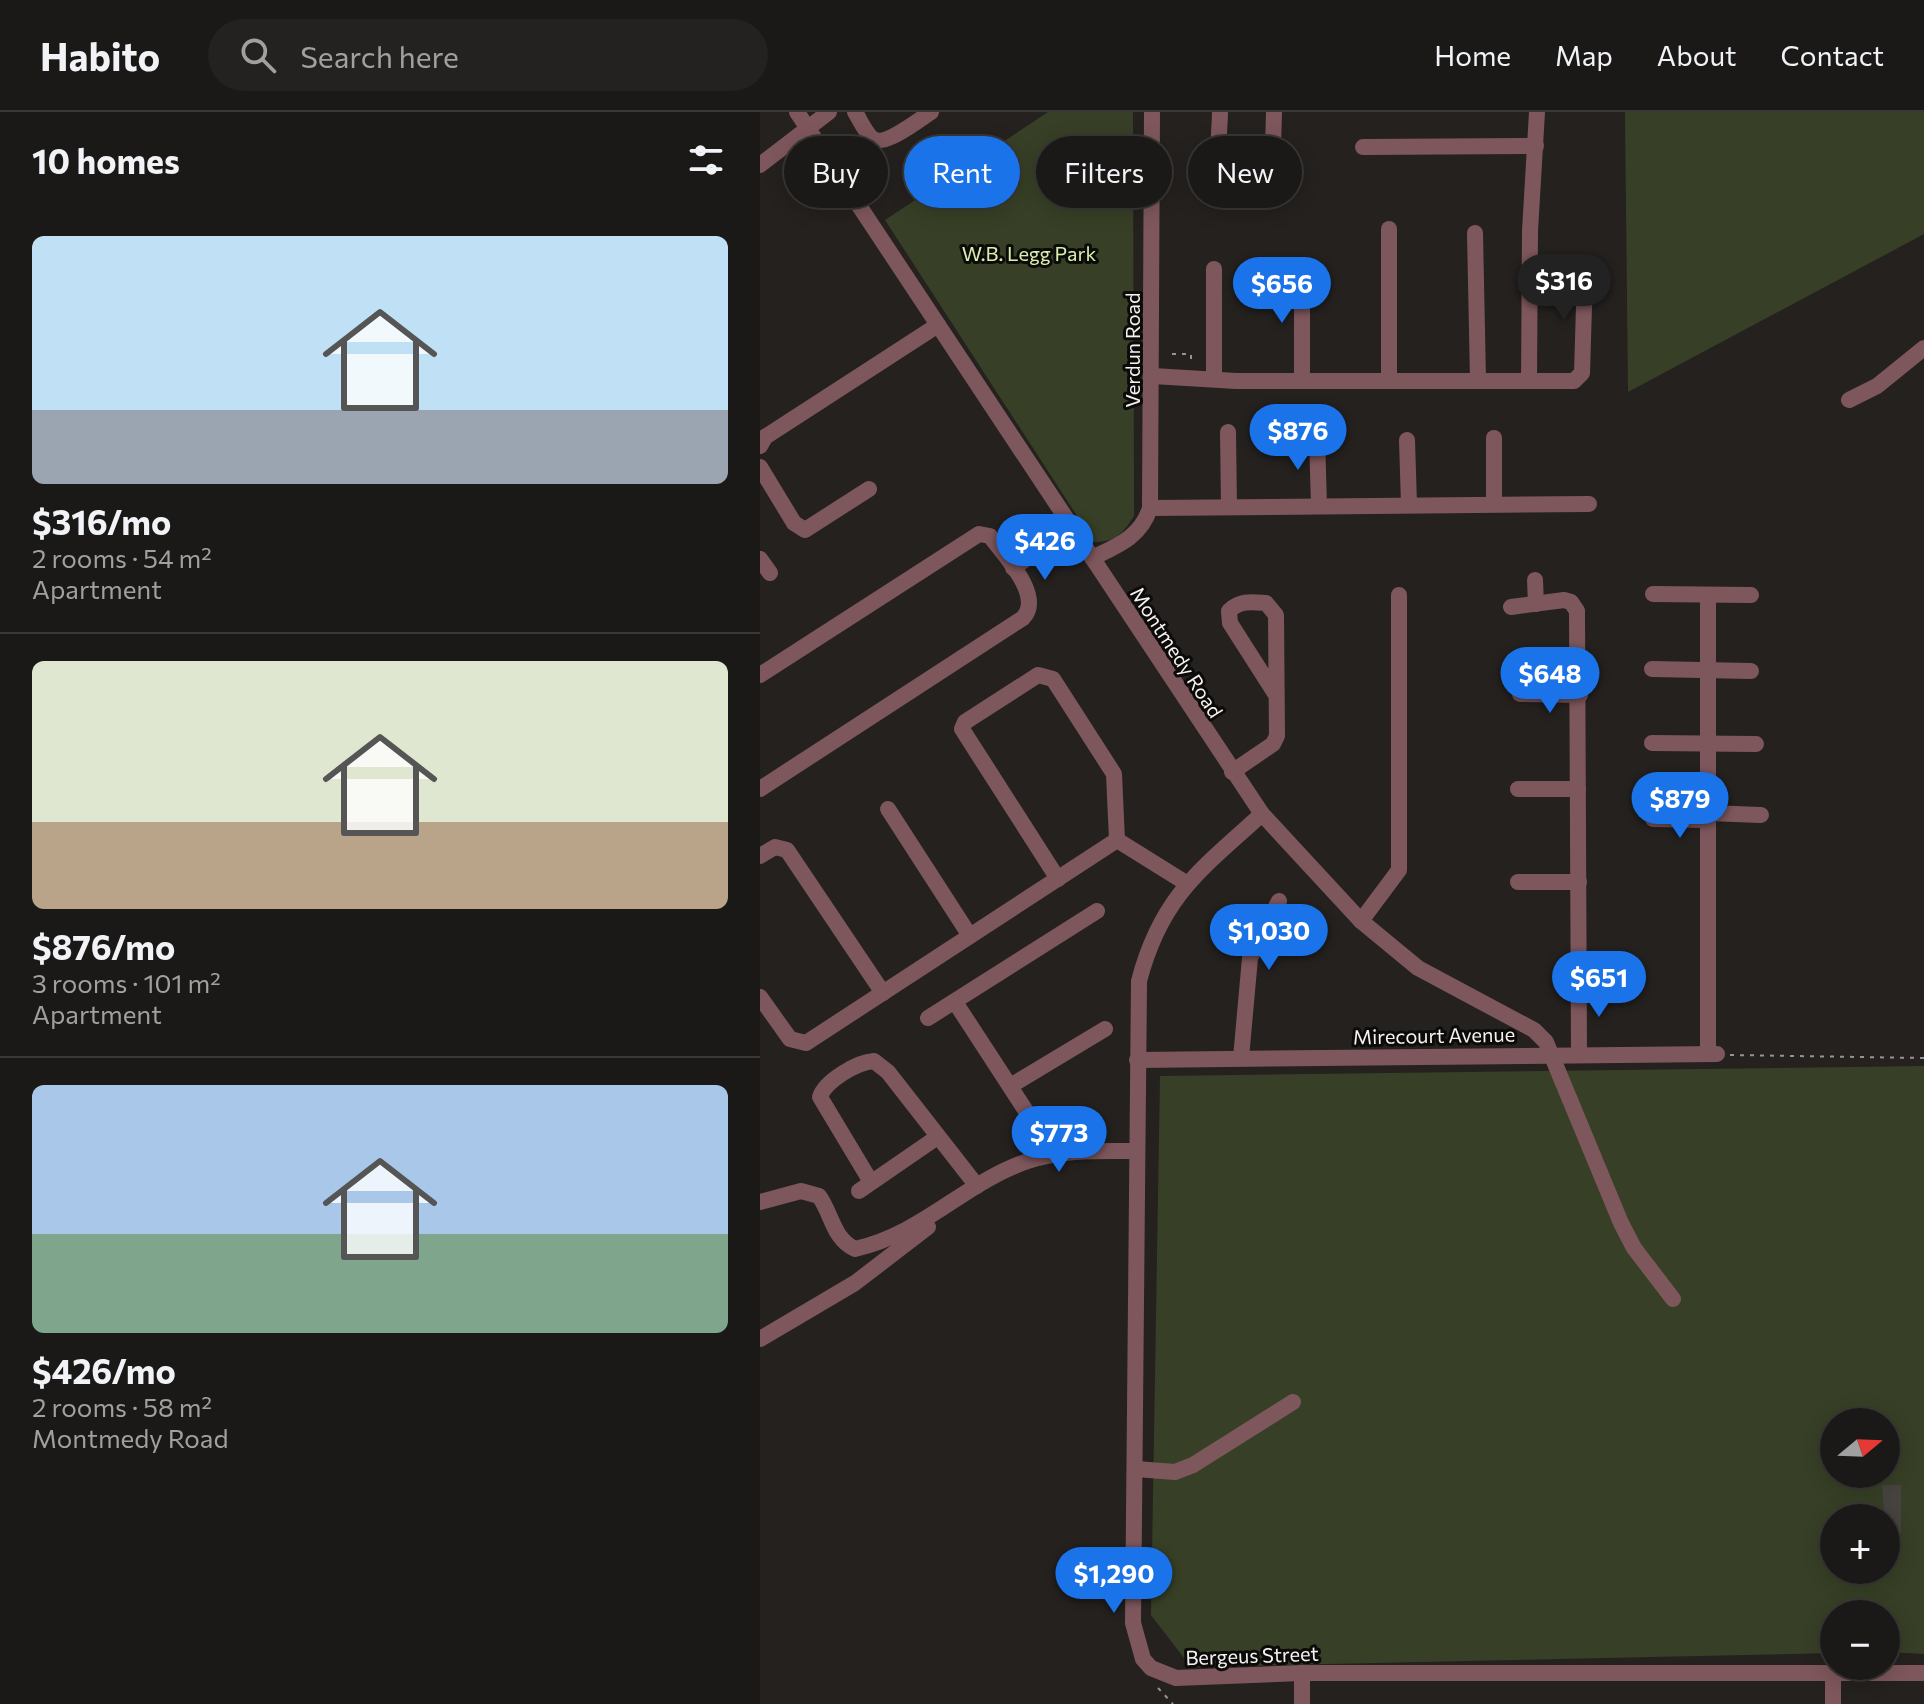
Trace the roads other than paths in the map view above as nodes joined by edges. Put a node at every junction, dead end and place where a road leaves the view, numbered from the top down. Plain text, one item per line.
1 (797, 112) edge
2 (829, 112) edge
3 (855, 112) edge
4 (931, 112) edge
5 (1152, 112) edge
6 (1220, 112) edge
7 (1274, 112) edge
8 (1537, 112) edge
9 (808, 129) junction
10 (1536, 146) junction
11 (1363, 147) dead end
12 (760, 165) edge
13 (1389, 229) dead end
14 (1475, 233) dead end
15 (1214, 269) dead end
16 (1302, 269) dead end
17 (1585, 273) dead end
18 (938, 325) junction
19 (1924, 348) edge
20 (1152, 372) junction
21 (1214, 375) junction
22 (1478, 376) junction
23 (1302, 377) junction
24 (1389, 377) junction
25 (1529, 377) junction
26 (1849, 400) dead end
27 (1228, 432) dead end
28 (1317, 437) dead end
29 (1494, 438) dead end
30 (1407, 440) dead end
31 (760, 446) edge
32 (760, 467) edge
33 (869, 489) dead end
34 (766, 495) edge
35 (1494, 504) junction
36 (1589, 504) dead end
37 (1409, 505) junction
38 (1319, 506) junction
39 (1229, 507) junction
40 (1150, 508) junction
41 (1071, 528) junction
42 (1092, 558) junction
43 (760, 559) edge
44 (1013, 568) junction
45 (770, 573) dead end
46 (1535, 580) dead end
47 (1653, 594) dead end
48 (1399, 595) dead end
49 (1708, 595) junction
50 (1751, 595) dead end
51 (1536, 604) junction
52 (1511, 607) dead end
53 (1652, 669) dead end
54 (1708, 670) junction
55 (1751, 671) dead end
56 (760, 675) edge
57 (1520, 694) dead end
58 (1276, 695) junction
59 (1580, 695) junction
60 (1652, 743) dead end
61 (1708, 744) junction
62 (1756, 744) dead end
63 (1232, 772) junction
64 (760, 789) edge
65 (1518, 789) dead end
66 (1578, 789) junction
67 (888, 809) dead end
68 (1262, 814) junction
69 (1761, 815) dead end
70 (1708, 817) junction
71 (1653, 819) dead end
72 (1117, 840) junction
73 (760, 856) edge
74 (1058, 879) junction
75 (1518, 882) dead end
76 (1579, 882) junction
77 (1186, 883) junction
78 (1279, 901) dead end
79 (1097, 911) dead end
80 (1361, 921) junction
81 (970, 936) junction
82 (883, 993) junction
83 (760, 997) edge
84 (955, 1002) junction
85 (928, 1018) dead end
86 (1105, 1029) dead end
87 (1579, 1053) junction
88 (1552, 1054) junction
89 (1241, 1058) junction
90 (1137, 1060) junction
91 (1012, 1085) junction
92 (936, 1138) junction
93 (1137, 1151) junction
94 (1054, 1154) junction
95 (977, 1186) junction
96 (959, 1200) junction
97 (760, 1202) edge
98 (1673, 1299) dead end
99 (760, 1339) edge
100 (1293, 1402) dead end
101 (1136, 1469) junction
102 (1820, 1672) edge
103 (1302, 1673) junction
104 (1900, 1673) edge
105 (1924, 1673) edge
106 (1833, 1680) edge
107 (1302, 1704) edge
108 (1833, 1704) edge

1 - 9 street, Montmedy Road
2 - 9 street
3 - 4 street
5 - 20 street, Verdun Road
6 - 7 street
8 - 10 street
9 - 12 street
9 - 18 street, Montmedy Road
10 - 11 street
10 - 25 street
13 - 24 street
14 - 22 street
15 - 21 street
16 - 23 street
17 - 25 street
18 - 31 street
18 - 41 street, Montmedy Road
19 - 26 street
20 - 21 street
20 - 21 street
20 - 40 street, Verdun Road
21 - 23 street
22 - 24 street
22 - 25 street
23 - 24 street
27 - 39 street
28 - 38 street
29 - 35 street
30 - 37 street
32 - 34 street
33 - 34 street
35 - 36 street
35 - 37 street
37 - 38 street
38 - 39 street
39 - 40 street
40 - 42 street
41 - 42 street, Montmedy Road
41 - 44 street
42 - 63 street, Montmedy Road
43 - 45 street
44 - 56 street
44 - 64 street
46 - 51 street
47 - 49 street
48 - 80 street
49 - 50 street
49 - 54 street
51 - 52 street
51 - 59 street
53 - 54 street
54 - 55 street
54 - 61 street
57 - 59 street
58 - 58 street
58 - 63 street
59 - 66 street
60 - 61 street
61 - 62 street
61 - 70 street
63 - 68 street, Montmedy Road
65 - 66 street
66 - 76 street
67 - 81 street
68 - 77 street, Bergeus Street
68 - 80 street, Montmedy Road
69 - 70 street
70 - 71 street
70 - 87 street, Mirecourt Avenue
72 - 74 street
72 - 74 street
72 - 77 street
73 - 82 street
74 - 81 street
75 - 76 street
76 - 87 street
77 - 90 street, Bergeus Street
78 - 89 street
79 - 84 street
80 - 88 street, Montmedy Road
81 - 82 street
82 - 83 street
84 - 85 street
84 - 91 street
86 - 91 street
87 - 88 street, Mirecourt Avenue
88 - 89 street, Mirecourt Avenue
88 - 98 street
89 - 90 street, Mirecourt Avenue
90 - 93 street, Bergeus Street
91 - 94 street
92 - 92 street
92 - 95 street
93 - 94 street
93 - 101 street, Bergeus Street
94 - 95 street
95 - 96 street
96 - 97 street
96 - 99 street
100 - 101 street
101 - 103 street, Bergeus Street
102 - 103 street, Bergeus Street
103 - 107 street
104 - 105 street, Bergeus Street
106 - 108 street

